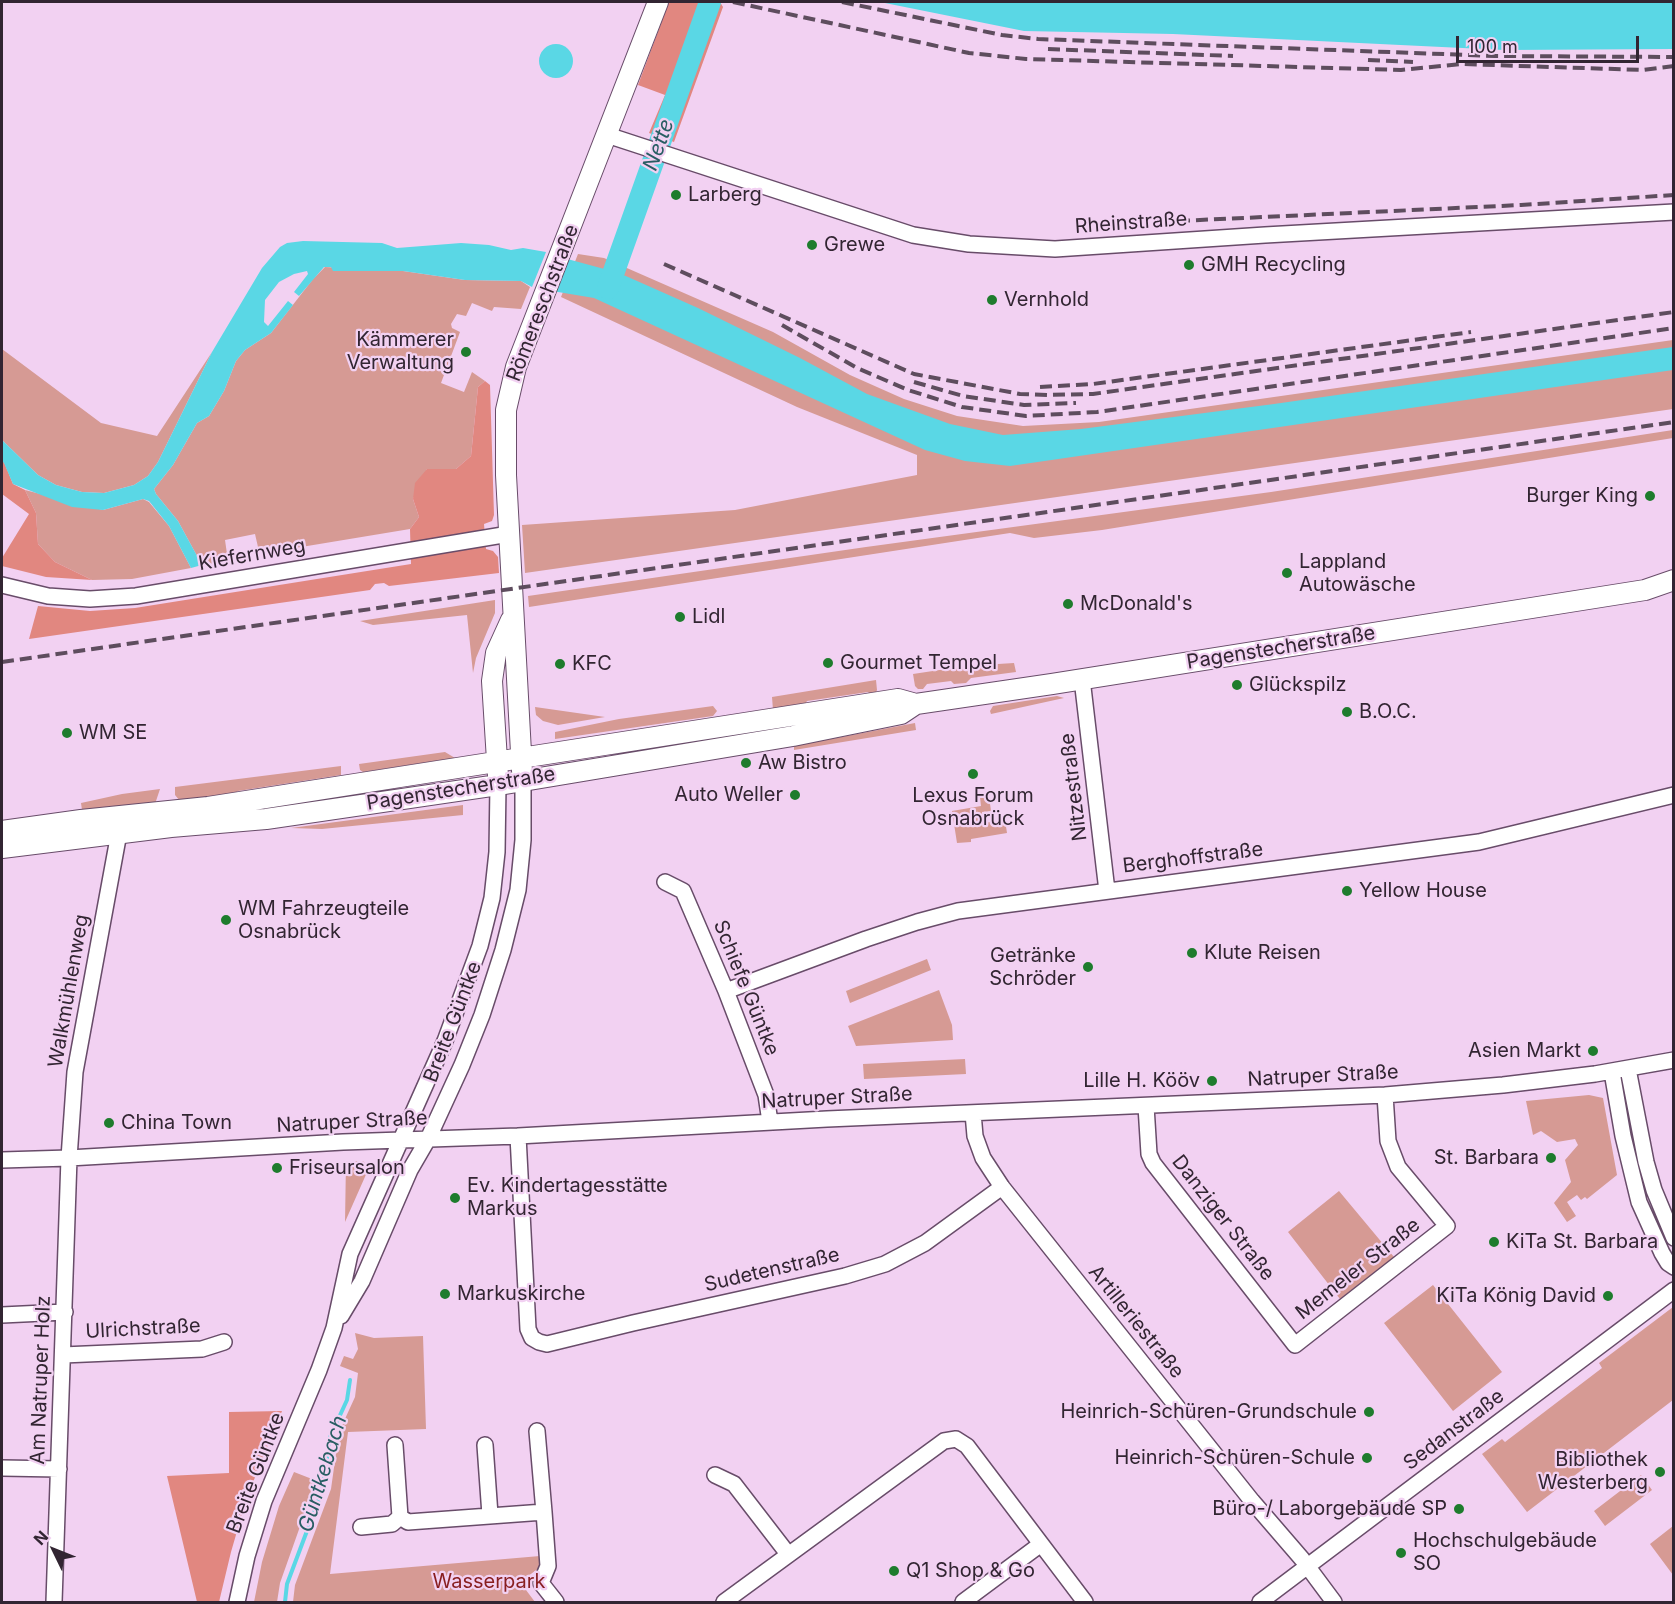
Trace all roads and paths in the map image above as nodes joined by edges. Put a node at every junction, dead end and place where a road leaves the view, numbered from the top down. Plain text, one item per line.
1 (658, 2) edge
2 (607, 135) junction
3 (1674, 212) edge
4 (509, 534) junction
5 (1674, 580) edge
6 (2, 585) edge
7 (1645, 590) junction
8 (1674, 595) edge
9 (513, 618) junction
10 (1083, 679) junction
11 (916, 704) junction
12 (522, 759) junction
13 (497, 763) junction
14 (523, 780) junction
15 (498, 785) junction
16 (1674, 795) edge
17 (122, 825) junction
18 (2, 831) edge
19 (2, 848) edge
20 (665, 882) dead end
21 (1107, 891) junction
22 (726, 991) junction
23 (1674, 1060) edge
24 (1628, 1069) junction
25 (1612, 1072) junction
26 (1385, 1095) junction
27 (1146, 1106) junction
28 (973, 1113) junction
29 (770, 1122) junction
30 (518, 1136) junction
31 (428, 1139) junction
32 (401, 1140) junction
33 (69, 1158) junction
34 (2, 1160) edge
35 (1002, 1187) junction
36 (1674, 1238) edge
37 (1674, 1267) edge
38 (1674, 1290) edge
39 (65, 1312) junction
40 (2, 1315) edge
41 (334, 1328) junction
42 (224, 1342) dead end
43 (1295, 1345) joint
44 (63, 1355) junction
45 (537, 1431) dead end
46 (394, 1445) dead end
47 (485, 1445) dead end
48 (2, 1468) edge
49 (59, 1469) junction
50 (715, 1475) dead end
51 (544, 1512) junction
52 (490, 1515) junction
53 (400, 1517) junction
54 (361, 1527) dead end
55 (1041, 1544) junction
56 (788, 1554) junction
57 (1308, 1567) junction
58 (54, 1602) edge
59 (237, 1602) edge
60 (556, 1602) edge
61 (724, 1602) edge
62 (963, 1602) edge
63 (1085, 1602) edge
64 (1260, 1602) edge
65 (1334, 1602) edge

1 - 2 main road, Römereschstraße
2 - 3 street, Rheinstraße
2 - 4 main road, Römereschstraße
4 - 6 street, Kiefernweg
4 - 9 main road, Römereschstraße
5 - 7 main road, Pagenstecherstraße
7 - 8 main road, Pagenstecherstraße
7 - 10 main road, Pagenstecherstraße
9 - 12 main road, Römereschstraße
9 - 13 main road, Römereschstraße
10 - 11 main road, Pagenstecherstraße
10 - 21 street, Nitzestraße
11 - 12 main road, Pagenstecherstraße
11 - 14 main road, Pagenstecherstraße
12 - 13 main road, Pagenstecherstraße
12 - 14 main road, Römereschstraße
13 - 15 main road, Römereschstraße
13 - 17 main road, Pagenstecherstraße
14 - 15 main road, Pagenstecherstraße
14 - 31 street, Breite Güntke
15 - 17 main road, Pagenstecherstraße
15 - 32 street, Breite Güntke
16 - 21 street, Berghoffstraße
17 - 18 main road, Pagenstecherstraße
17 - 19 main road, Pagenstecherstraße
17 - 33 street, Walkmühlenweg
20 - 22 street, Schiefe Güntke
21 - 22 street, Berghoffstraße
22 - 29 street, Schiefe Güntke
23 - 24 street, Natruper Straße
24 - 25 street, Natruper Straße
24 - 36 street
25 - 26 street, Natruper Straße
25 - 37 street
26 - 27 street, Natruper Straße
26 - 43 street, Memeler Straße
27 - 28 street, Natruper Straße
27 - 43 street, Danziger Straße
28 - 29 street, Natruper Straße
28 - 35 street, Artilleriestraße
29 - 30 street, Natruper Straße
30 - 31 street, Natruper Straße
30 - 35 street, Sudetenstraße
31 - 32 street, Natruper Straße
31 - 41 street, Breite Güntke
32 - 33 street, Natruper Straße
32 - 41 street, Breite Güntke
33 - 34 street, Natruper Straße
33 - 39 street, Am Natruper Holz
35 - 57 street, Artilleriestraße
38 - 57 street, Sedanstraße
39 - 40 street
39 - 44 street, Am Natruper Holz
41 - 59 street, Breite Güntke
42 - 44 street, Ulrichstraße
44 - 49 street, Am Natruper Holz
45 - 51 street
46 - 53 street
47 - 52 street
48 - 49 street
49 - 58 street, Am Natruper Holz
50 - 56 street
51 - 52 street
51 - 60 street
52 - 53 street
53 - 54 street
55 - 56 street
55 - 62 street
55 - 63 street
56 - 61 street
57 - 64 street, Sedanstraße
57 - 65 street, Artilleriestraße

